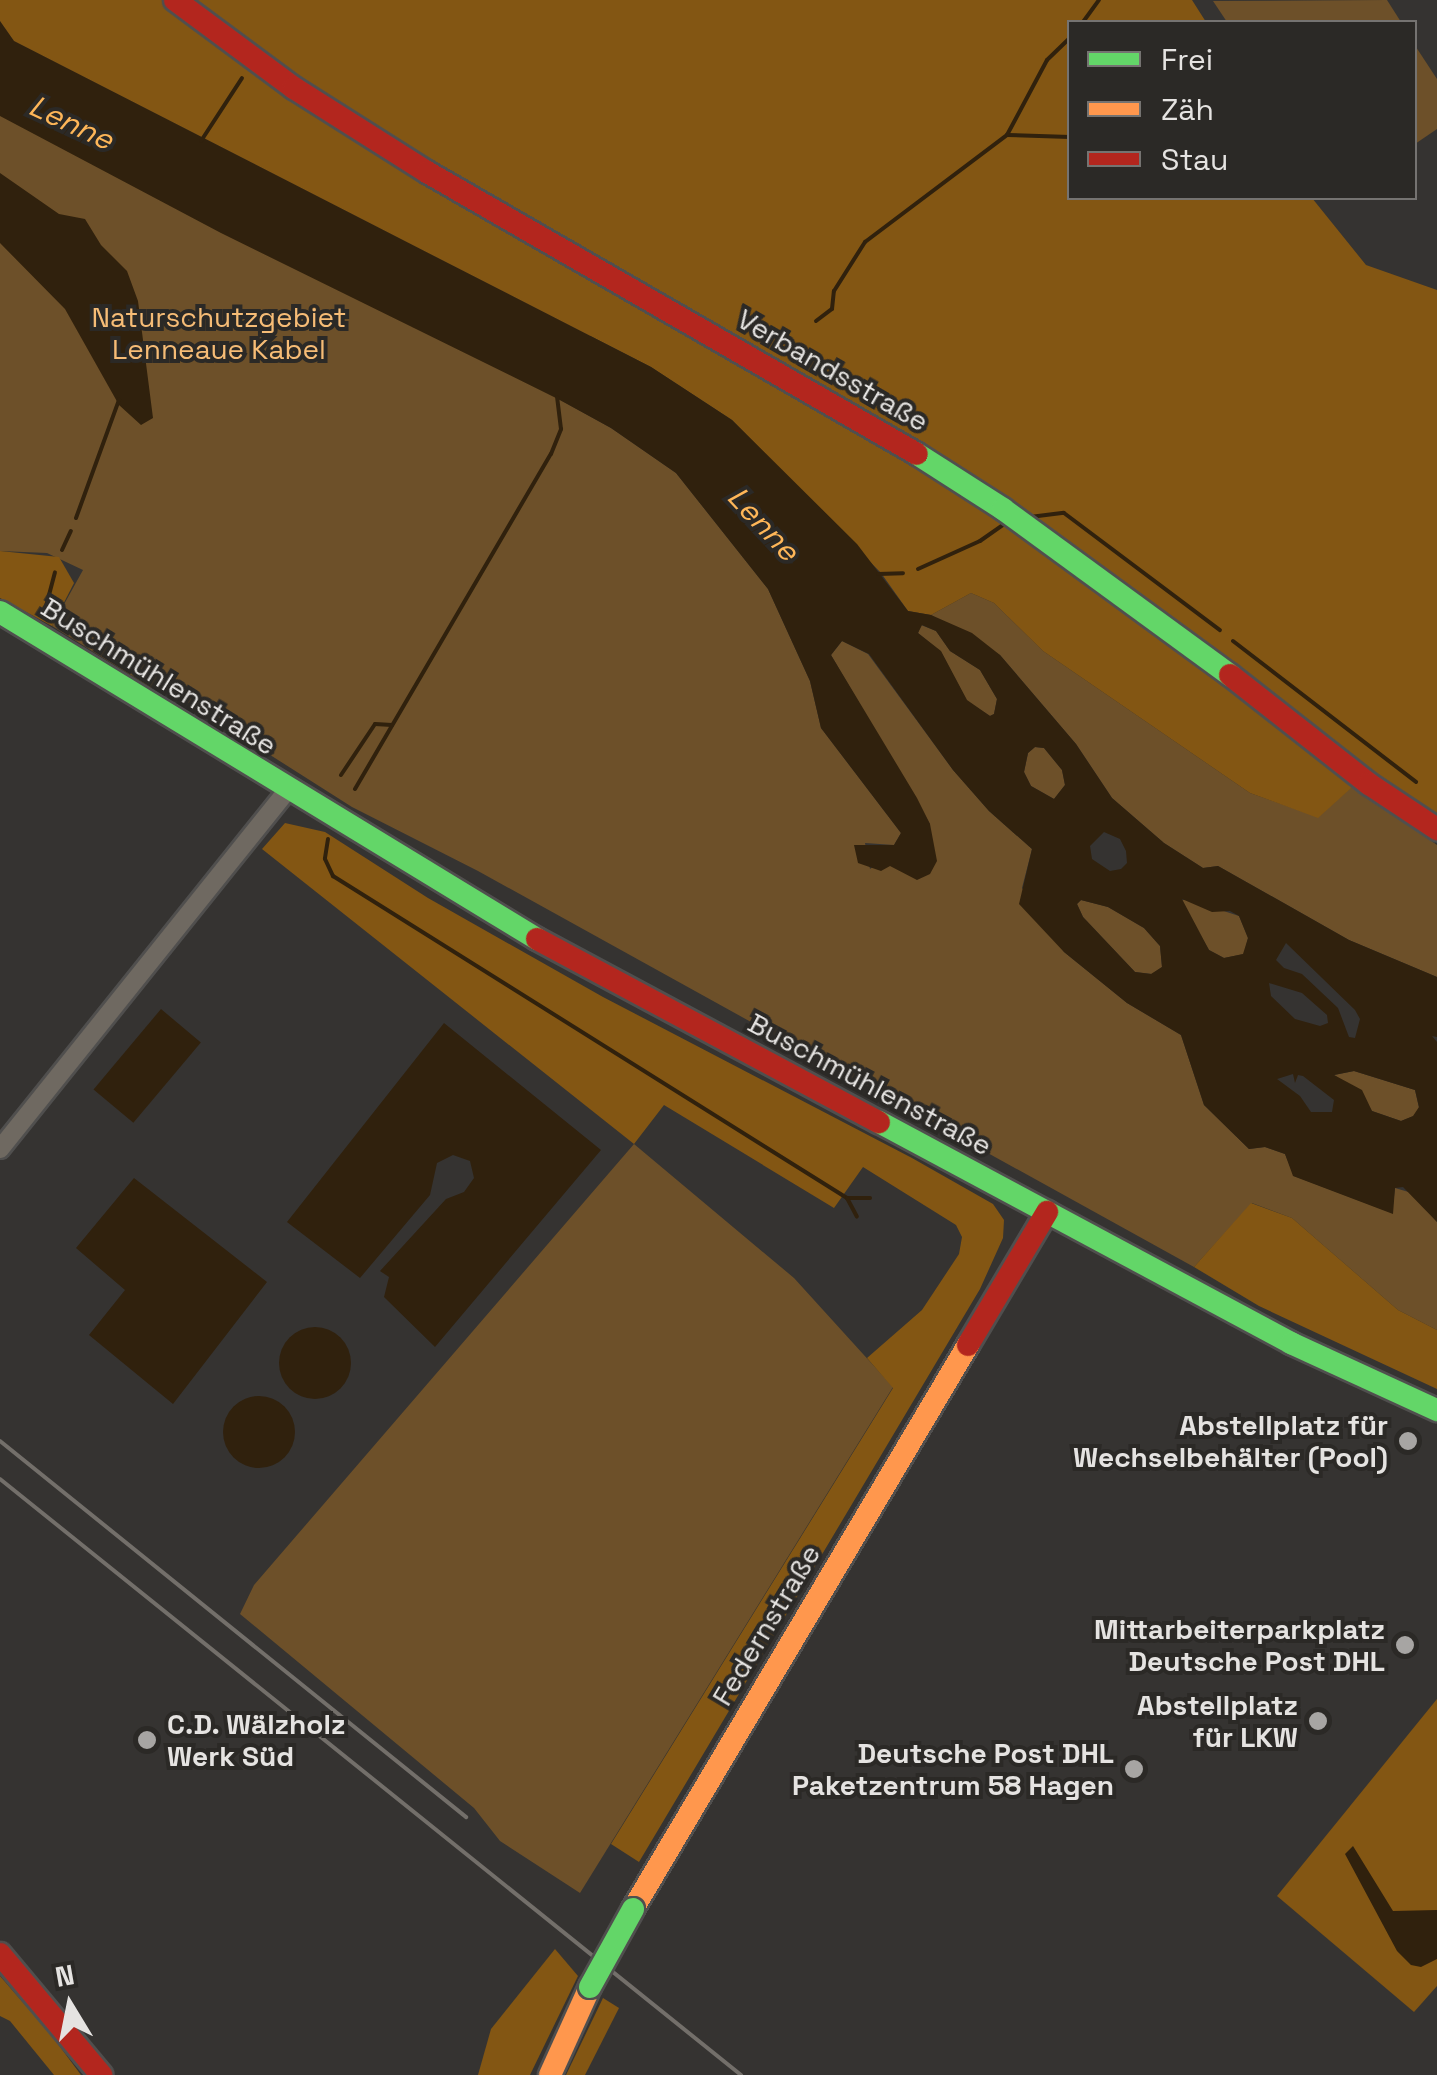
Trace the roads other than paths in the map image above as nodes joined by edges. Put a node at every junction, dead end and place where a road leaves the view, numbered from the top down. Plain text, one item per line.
1 (174, 0) edge
2 (0, 612) edge
3 (286, 791) junction
4 (1437, 829) edge
5 (0, 1149) edge
6 (1046, 1212) junction
7 (1437, 1410) edge
8 (0, 1954) edge
9 (100, 2075) edge
10 (550, 2075) edge

1 - 4 street, Verbandsstraße
2 - 3 street, Buschmühlenstraße
3 - 5 street, Buschmühlenstraße
3 - 6 street, Buschmühlenstraße
6 - 7 street, Buschmühlenstraße
6 - 10 street, Federnstraße, bridge
8 - 9 street

